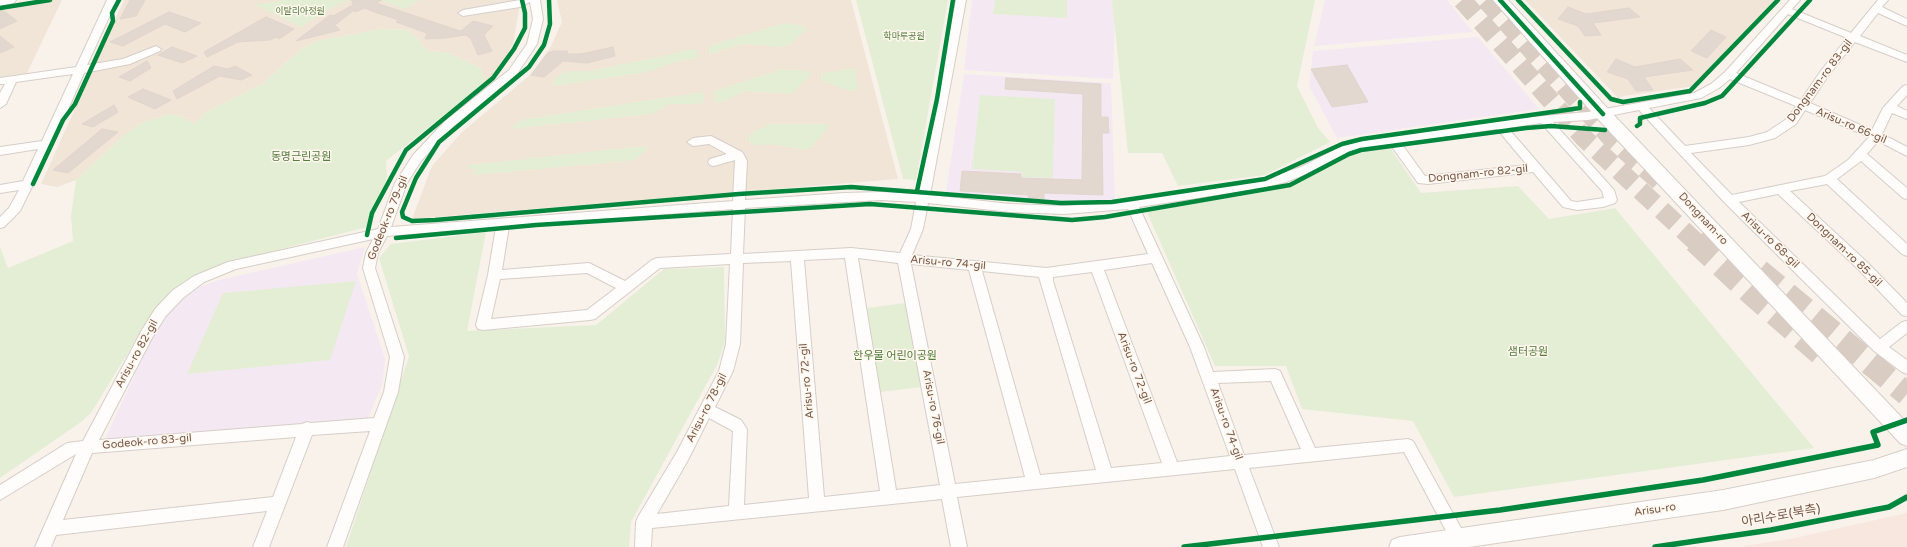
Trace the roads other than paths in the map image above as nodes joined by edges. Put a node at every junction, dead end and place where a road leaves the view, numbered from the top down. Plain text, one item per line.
1 (9, 0) edge
2 (112, 0) edge
3 (527, 0) edge
4 (535, 0) edge
5 (961, 0) edge
6 (1500, 0) edge
7 (1795, 0) edge
8 (0, 2) edge
9 (1880, 4) edge
10 (1786, 10) junction
11 (463, 13) dead end
12 (1907, 23) edge
13 (1852, 37) junction
14 (156, 49) dead end
15 (1907, 58) edge
16 (81, 70) junction
17 (1728, 74) junction
18 (12, 80) junction
19 (0, 82) edge
20 (1907, 88) edge
21 (0, 104) edge
22 (1641, 106) junction
23 (1803, 106) junction
24 (1891, 108) junction
25 (1603, 114) junction
26 (1907, 115) edge
27 (1544, 118) junction
28 (1499, 124) junction
29 (1875, 135) junction
30 (1392, 139) junction
31 (693, 142) dead end
32 (47, 144) junction
33 (1683, 150) junction
34 (0, 151) edge
35 (1907, 152) edge
36 (1860, 154) junction
37 (738, 155) junction
38 (714, 162) dead end
39 (1536, 168) junction
40 (1829, 179) junction
41 (28, 184) junction
42 (0, 189) edge
43 (1781, 190) junction
44 (1907, 195) edge
45 (922, 199) junction
46 (1729, 200) junction
47 (738, 205) junction
48 (1132, 205) junction
49 (503, 222) junction
50 (0, 224) edge
51 (383, 232) junction
52 (1907, 250) edge
53 (851, 254) junction
54 (797, 256) junction
55 (904, 258) junction
56 (1156, 258) junction
57 (738, 260) junction
58 (974, 265) junction
59 (1096, 266) junction
60 (1046, 273) junction
61 (496, 275) junction
62 (626, 287) junction
63 (1907, 311) edge
64 (1907, 326) edge
65 (1880, 347) junction
66 (1907, 368) edge
67 (1209, 378) junction
68 (706, 410) junction
69 (379, 424) junction
70 (308, 428) junction
71 (1907, 437) edge
72 (87, 447) junction
73 (1311, 455) junction
74 (1907, 458) edge
75 (1240, 462) junction
76 (1172, 469) junction
77 (1106, 476) junction
78 (1034, 483) junction
79 (950, 492) junction
80 (0, 493) edge
81 (889, 498) junction
82 (277, 503) junction
83 (817, 505) junction
84 (736, 513) junction
85 (644, 522) junction
86 (52, 528) junction
87 (1459, 539) junction
88 (43, 547) edge
89 (261, 547) edge
90 (335, 547) edge
91 (642, 547) edge
92 (959, 547) edge
93 (1271, 547) edge
94 (1400, 547) edge

1 - 8 main road
2 - 16 street
3 - 11 street
4 - 51 street, Godeok-ro 79-gil
5 - 45 street
6 - 25 main road, Dongnam-ro
7 - 10 street
9 - 12 street, Dongnam-ro 83-gil
9 - 13 street, Dongnam-ro 83-gil
10 - 13 street
10 - 17 street
13 - 15 street
13 - 23 street, Dongnam-ro 83-gil
14 - 16 street
16 - 18 street
16 - 32 street
17 - 22 street
17 - 23 street, Arisu-ro 66-gil
18 - 19 street
18 - 21 street
20 - 24 street
22 - 25 street
22 - 33 street, Arisu-ro 68-gil
23 - 29 street, Arisu-ro 66-gil
23 - 33 street, Dongnam-ro 83-gil
24 - 26 street
24 - 29 street
25 - 27 street
25 - 71 main road, Dongnam-ro
27 - 28 street
27 - 39 street, Dongnam-ro 82-gil
28 - 30 street
28 - 39 street, Dongnam-ro 82-gil
29 - 35 street, Arisu-ro 66-gil
29 - 36 street
30 - 39 street, Dongnam-ro 82-gil
30 - 48 street
31 - 37 street
32 - 34 street
32 - 41 street
33 - 46 street, Arisu-ro 68-gil
36 - 40 street
36 - 44 street
37 - 38 street
37 - 47 street, Arisu-ro 78-gil
40 - 43 street
40 - 52 street
41 - 42 street
41 - 50 street
43 - 46 street
43 - 63 street, Dongnam-ro 85-gil
45 - 47 street
45 - 48 street
45 - 55 street
46 - 65 street, Arisu-ro 68-gil
47 - 49 street
47 - 57 street, Arisu-ro 78-gil
48 - 56 street, Arisu-ro 74-gil
49 - 51 street
49 - 61 street
51 - 69 street, Godeok-ro 79-gil
51 - 72 street, Arisu-ro 82-gil
53 - 54 street, Arisu-ro 74-gil
53 - 55 street, Arisu-ro 74-gil
53 - 81 street
54 - 57 street, Arisu-ro 74-gil
54 - 83 street, Arisu-ro 72-gil
55 - 58 street, Arisu-ro 74-gil
55 - 79 street, Arisu-ro 76-gil
56 - 59 street, Arisu-ro 74-gil
56 - 67 street, Arisu-ro 74-gil
57 - 62 street
57 - 68 street, Arisu-ro 78-gil
58 - 60 street, Arisu-ro 74-gil
58 - 78 street
59 - 60 street, Arisu-ro 74-gil
59 - 76 street, Arisu-ro 72-gil
60 - 77 street
61 - 62 street
61 - 62 street
64 - 65 street
65 - 66 street, Arisu-ro 68-gil
67 - 73 street
67 - 75 street, Arisu-ro 74-gil
68 - 84 street
68 - 85 street, Arisu-ro 78-gil
69 - 70 street, Godeok-ro 83-gil
69 - 90 street, Godeok-ro 79-gil
70 - 72 street, Godeok-ro 83-gil
70 - 82 street
72 - 80 street, Godeok-ro 83-gil
72 - 86 street, Arisu-ro 82-gil
73 - 75 street
73 - 87 street
74 - 87 main road, Arisu-ro
75 - 76 street
75 - 93 street, Arisu-ro 74-gil
76 - 77 street
77 - 78 street
78 - 79 street
79 - 81 street
79 - 92 street, Arisu-ro 76-gil
81 - 83 street
82 - 86 street
82 - 89 street
83 - 84 street
84 - 85 street
85 - 91 street, Arisu-ro 78-gil
86 - 88 street, Arisu-ro 82-gil
87 - 94 main road, Arisu-ro

